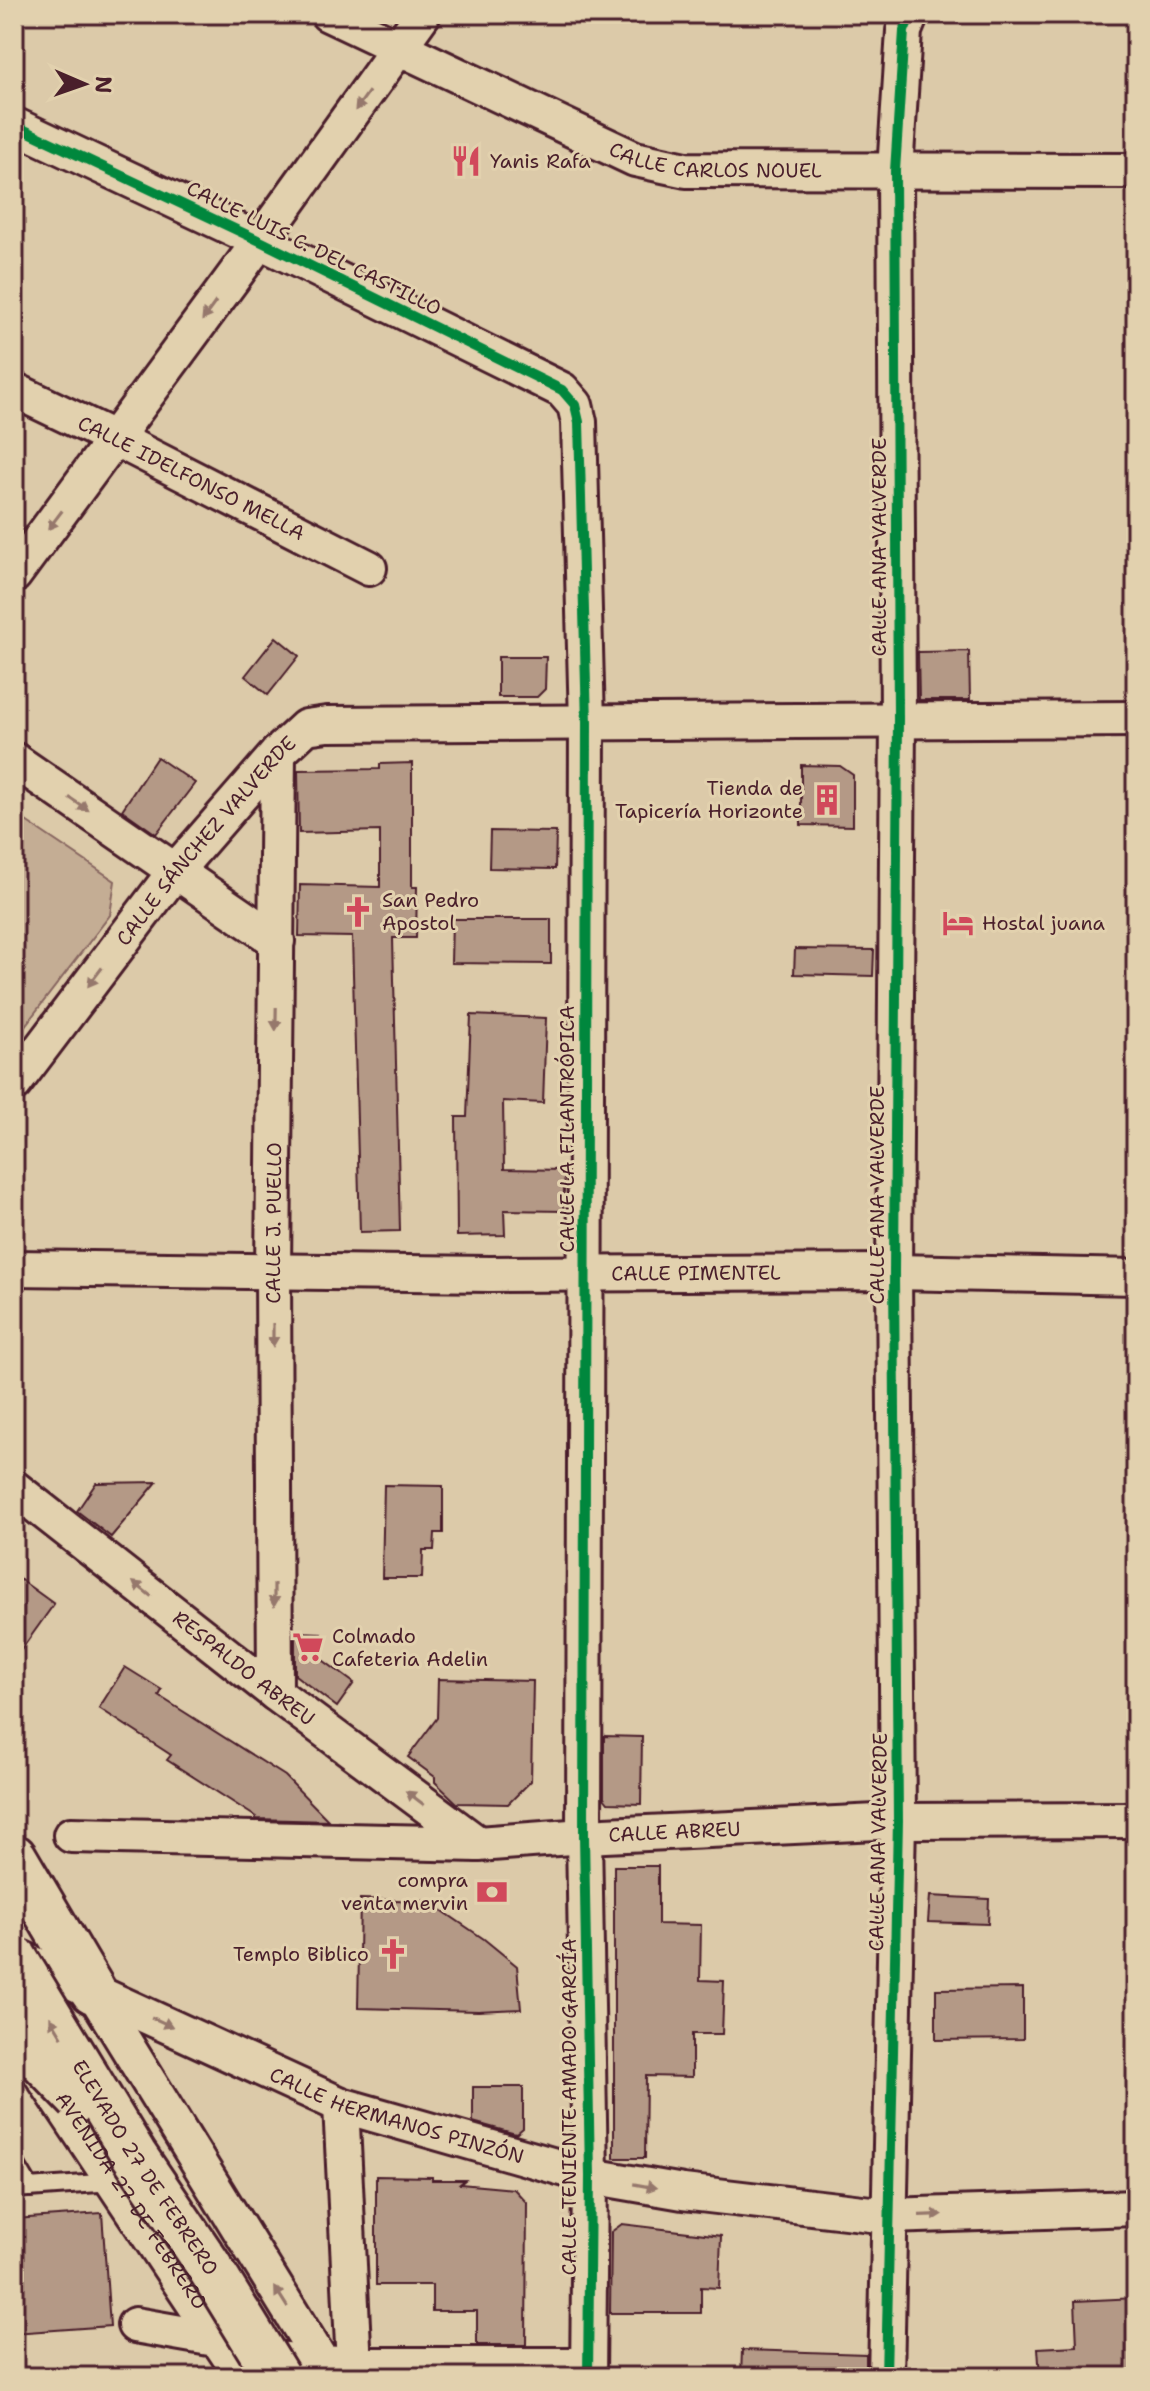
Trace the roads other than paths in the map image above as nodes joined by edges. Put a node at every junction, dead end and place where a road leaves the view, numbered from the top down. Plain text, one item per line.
1 (328, 14) edge
2 (423, 14) edge
3 (911, 14) edge
4 (399, 49) junction
5 (14, 125) edge
6 (895, 171) junction
7 (1136, 171) edge
8 (260, 241) junction
9 (14, 390) edge
10 (579, 422) joint
11 (116, 439) junction
12 (369, 568) dead end
13 (14, 575) edge
14 (898, 719) junction
15 (1136, 719) edge
16 (587, 723) junction
17 (278, 753) junction
18 (14, 760) edge
19 (176, 870) junction
20 (277, 941) junction
21 (14, 1084) edge
22 (14, 1268) edge
23 (273, 1271) junction
24 (894, 1272) junction
25 (585, 1273) junction
26 (1136, 1277) edge
27 (14, 1488) edge
28 (275, 1693) junction
29 (1136, 1820) edge
30 (898, 1821) junction
31 (71, 1835) dead end
32 (584, 1836) junction
33 (478, 1844) junction
34 (14, 1857) edge
35 (14, 1956) edge
36 (93, 1991) junction
37 (14, 2022) edge
38 (14, 2032) edge
39 (341, 2105) junction
40 (14, 2161) edge
41 (126, 2169) junction
42 (590, 2176) junction
43 (22, 2189) edge
44 (1136, 2208) edge
45 (888, 2216) junction
46 (135, 2325) dead end
47 (338, 2364) junction
48 (254, 2366) edge
49 (588, 2371) edge
50 (886, 2377) edge

1 - 4 street, CALLE CARLOS NOUEL
2 - 4 street
3 - 6 street, CALLE ANA VALVERDE
4 - 6 street, CALLE CARLOS NOUEL
4 -> 8 street
5 - 8 street, CALLE LUIS C. DEL CASTILLO
6 - 7 street, CALLE CARLOS NOUEL
6 - 14 street, CALLE ANA VALVERDE
8 - 10 street, CALLE LUIS C. DEL CASTILLO
8 -> 11 street
9 - 11 street, CALLE IDELFONSO MELLA
10 - 16 street, CALLE LA FILANTRÓPICA
11 - 12 street, CALLE IDELFONSO MELLA
11 -> 13 street
14 - 15 street, CALLE SÁNCHEZ VALVERDE
14 - 16 street, CALLE SÁNCHEZ VALVERDE
14 - 24 street, CALLE ANA VALVERDE
16 - 17 street, CALLE SÁNCHEZ VALVERDE
16 - 25 street, CALLE LA FILANTRÓPICA
17 - 19 street, CALLE SÁNCHEZ VALVERDE
17 - 20 street, CALLE J. PUELLO
18 -> 19 street
19 - 20 street
19 -> 21 street, CALLE SÁNCHEZ VALVERDE
20 -> 23 street, CALLE J. PUELLO
22 - 23 street, CALLE PIMENTEL
23 - 25 street, CALLE PIMENTEL
23 -> 28 street, CALLE J. PUELLO
24 - 25 street, CALLE PIMENTEL
24 - 26 street, CALLE PIMENTEL
24 - 30 street, CALLE ANA VALVERDE
25 - 32 street, CALLE LA FILANTRÓPICA
28 -> 27 street, RESPALDO ABREU
33 -> 28 street, RESPALDO ABREU
29 - 30 street, CALLE ABREU
30 - 32 street, CALLE ABREU
30 - 45 street, CALLE ANA VALVERDE
31 - 33 street, CALLE ABREU
32 - 33 street, CALLE ABREU
32 - 42 street, CALLE TENIENTE AMADO GARCÍA
34 - 36 main road
35 - 36 street, CALLE HERMANOS PINZÓN
41 -> 35 main road, ELEVADO 27 DE FEBRERO, bridge
36 -> 39 street, CALLE HERMANOS PINZÓN
47 -> 36 street
37 - 41 main road, AVENIDA 27 DE FEBRERO
38 - 41 main road, bridge
39 - 42 street, CALLE HERMANOS PINZÓN
39 - 47 street
40 - 43 lane
41 - 43 lane
41 - 48 main road, AVENIDA 27 DE FEBRERO
41 - 48 main road, ELEVADO 27 DE FEBRERO, bridge
42 -> 45 street, CALLE HERMANOS PINZÓN
42 - 49 street, CALLE TENIENTE AMADO GARCÍA
45 -> 44 street, CALLE HERMANOS PINZÓN
45 - 50 street, CALLE ANA VALVERDE
46 - 48 street
47 - 48 street
47 - 49 street

